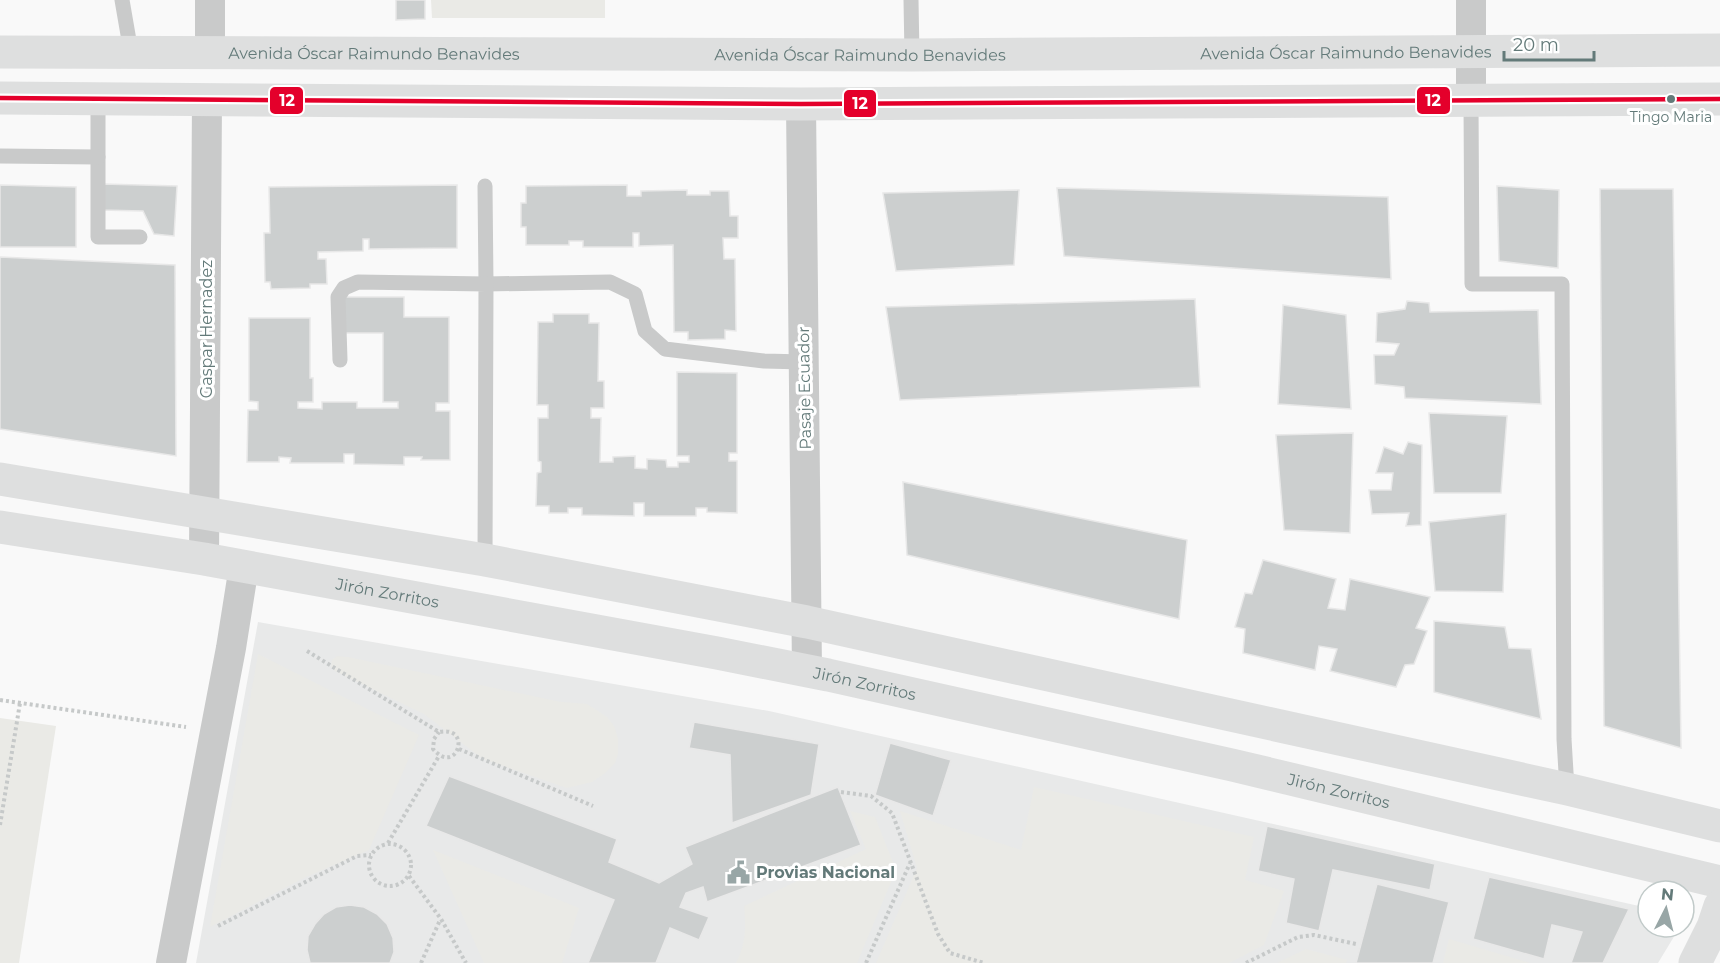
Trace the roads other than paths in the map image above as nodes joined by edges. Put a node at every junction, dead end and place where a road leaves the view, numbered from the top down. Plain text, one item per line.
1 (122, 0) edge
2 (210, 0) edge
3 (911, 0) edge
4 (1471, 0) edge
5 (1720, 50) edge
6 (1471, 51) junction
7 (0, 52) edge
8 (131, 52) junction
9 (210, 52) junction
10 (912, 55) junction
11 (0, 98) edge
12 (98, 98) junction
13 (207, 99) junction
14 (1720, 99) edge
15 (1471, 101) junction
16 (801, 104) junction
17 (0, 156) edge
18 (98, 157) junction
19 (485, 186) dead end
20 (140, 237) dead end
21 (486, 284) junction
22 (340, 360) dead end
23 (804, 362) junction
24 (0, 479) edge
25 (204, 513) junction
26 (0, 527) edge
27 (204, 559) junction
28 (485, 560) junction
29 (244, 566) junction
30 (807, 622) junction
31 (807, 671) junction
32 (1567, 789) junction
33 (1720, 825) edge
34 (1720, 882) edge
35 (1720, 906) edge
36 (171, 963) edge
37 (1695, 963) edge

1 - 8 lane
2 - 9 street
3 - 10 lane
4 - 6 street
5 - 6 main road, Avenida Óscar Raimundo Benavides
6 - 10 main road, Avenida Óscar Raimundo Benavides
6 - 15 street
7 - 8 main road, Avenida Óscar Raimundo Benavides
8 - 9 main road, Avenida Óscar Raimundo Benavides
9 - 10 main road, Avenida Óscar Raimundo Benavides
11 - 12 main road
12 - 13 main road
12 - 18 lane
13 - 16 main road
13 - 25 street, Gaspar Hernadez
14 - 15 main road
15 - 16 main road
15 - 32 lane
16 - 23 street, Pasaje Ecuador
17 - 18 lane
18 - 20 lane
19 - 21 lane
21 - 22 lane
21 - 23 lane
21 - 28 lane
23 - 30 street, Pasaje Ecuador
24 - 25 main road
25 - 27 street, Gaspar Hernadez
25 - 28 main road
26 - 27 main road, Jirón Zorritos
27 - 29 main road, Jirón Zorritos
28 - 30 main road
29 - 31 main road, Jirón Zorritos
29 - 36 street
30 - 31 street, Pasaje Ecuador
30 - 32 main road
31 - 34 main road, Jirón Zorritos
32 - 33 main road
35 - 37 main road

